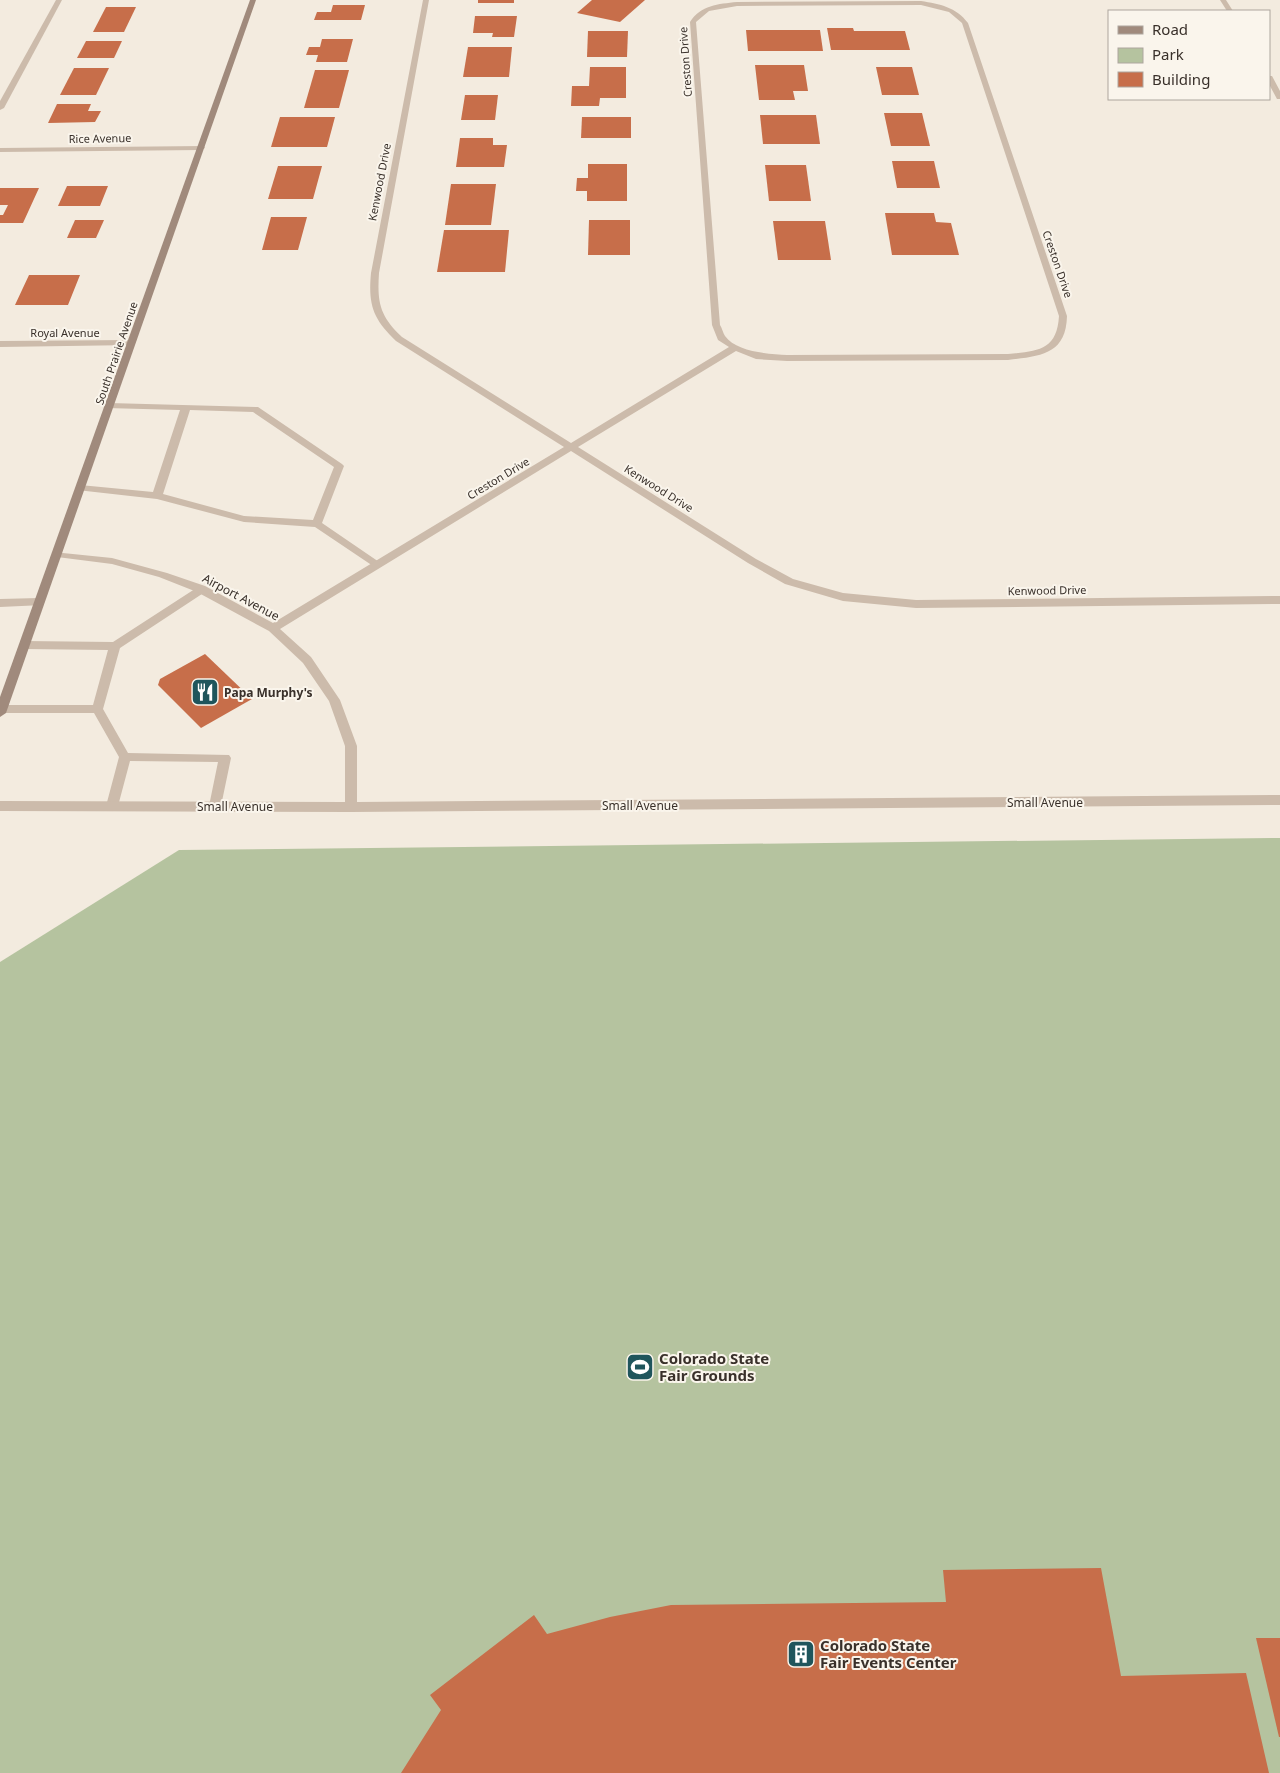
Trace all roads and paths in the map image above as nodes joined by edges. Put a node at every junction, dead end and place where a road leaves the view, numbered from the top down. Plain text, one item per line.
1 (59, 0) edge
2 (253, 0) edge
3 (426, 0) edge
4 (822, 2) edge
5 (1270, 80) edge
6 (1280, 97) edge
7 (0, 108) edge
8 (200, 148) junction
9 (0, 150) edge
10 (131, 343) junction
11 (0, 344) edge
12 (735, 347) junction
13 (109, 406) junction
14 (186, 407) junction
15 (570, 448) junction
16 (80, 488) junction
17 (157, 496) junction
18 (317, 524) junction
19 (57, 554) junction
20 (377, 564) junction
21 (201, 589) junction
22 (1280, 600) edge
23 (0, 602) edge
24 (39, 602) junction
25 (273, 628) junction
26 (24, 645) junction
27 (115, 646) junction
28 (97, 709) junction
29 (1, 711) edge
30 (125, 757) junction
31 (1280, 800) edge
32 (0, 806) edge
33 (112, 806) junction
34 (215, 806) junction
35 (351, 807) junction

1 - 7 street
2 - 8 main road, South Prairie Avenue
3 - 15 street, Kenwood Drive
4 - 12 street, Creston Drive
4 - 12 street, Creston Drive
5 - 6 street
8 - 9 street, Rice Avenue
8 - 10 main road, South Prairie Avenue
10 - 11 street, Royal Avenue
10 - 13 main road, South Prairie Avenue
12 - 15 street, Creston Drive
13 - 14 street
13 - 16 main road, South Prairie Avenue
14 - 17 street
14 - 18 street
15 - 20 street, Creston Drive
15 - 22 street, Kenwood Drive
16 - 17 street
16 - 19 main road, South Prairie Avenue
17 - 18 street
18 - 20 street
19 - 21 street, Airport Avenue
19 - 24 main road, South Prairie Avenue
20 - 25 street, Creston Drive
21 - 25 street, Airport Avenue
21 - 27 street
23 - 24 street
24 - 26 main road, South Prairie Avenue
25 - 35 street, Airport Avenue
26 - 27 street
26 - 29 main road, South Prairie Avenue
27 - 28 street
28 - 29 street
28 - 30 street
30 - 33 street
30 - 34 street
31 - 35 street, Small Avenue
32 - 33 street, Small Avenue
33 - 34 street, Small Avenue
34 - 35 street, Small Avenue

